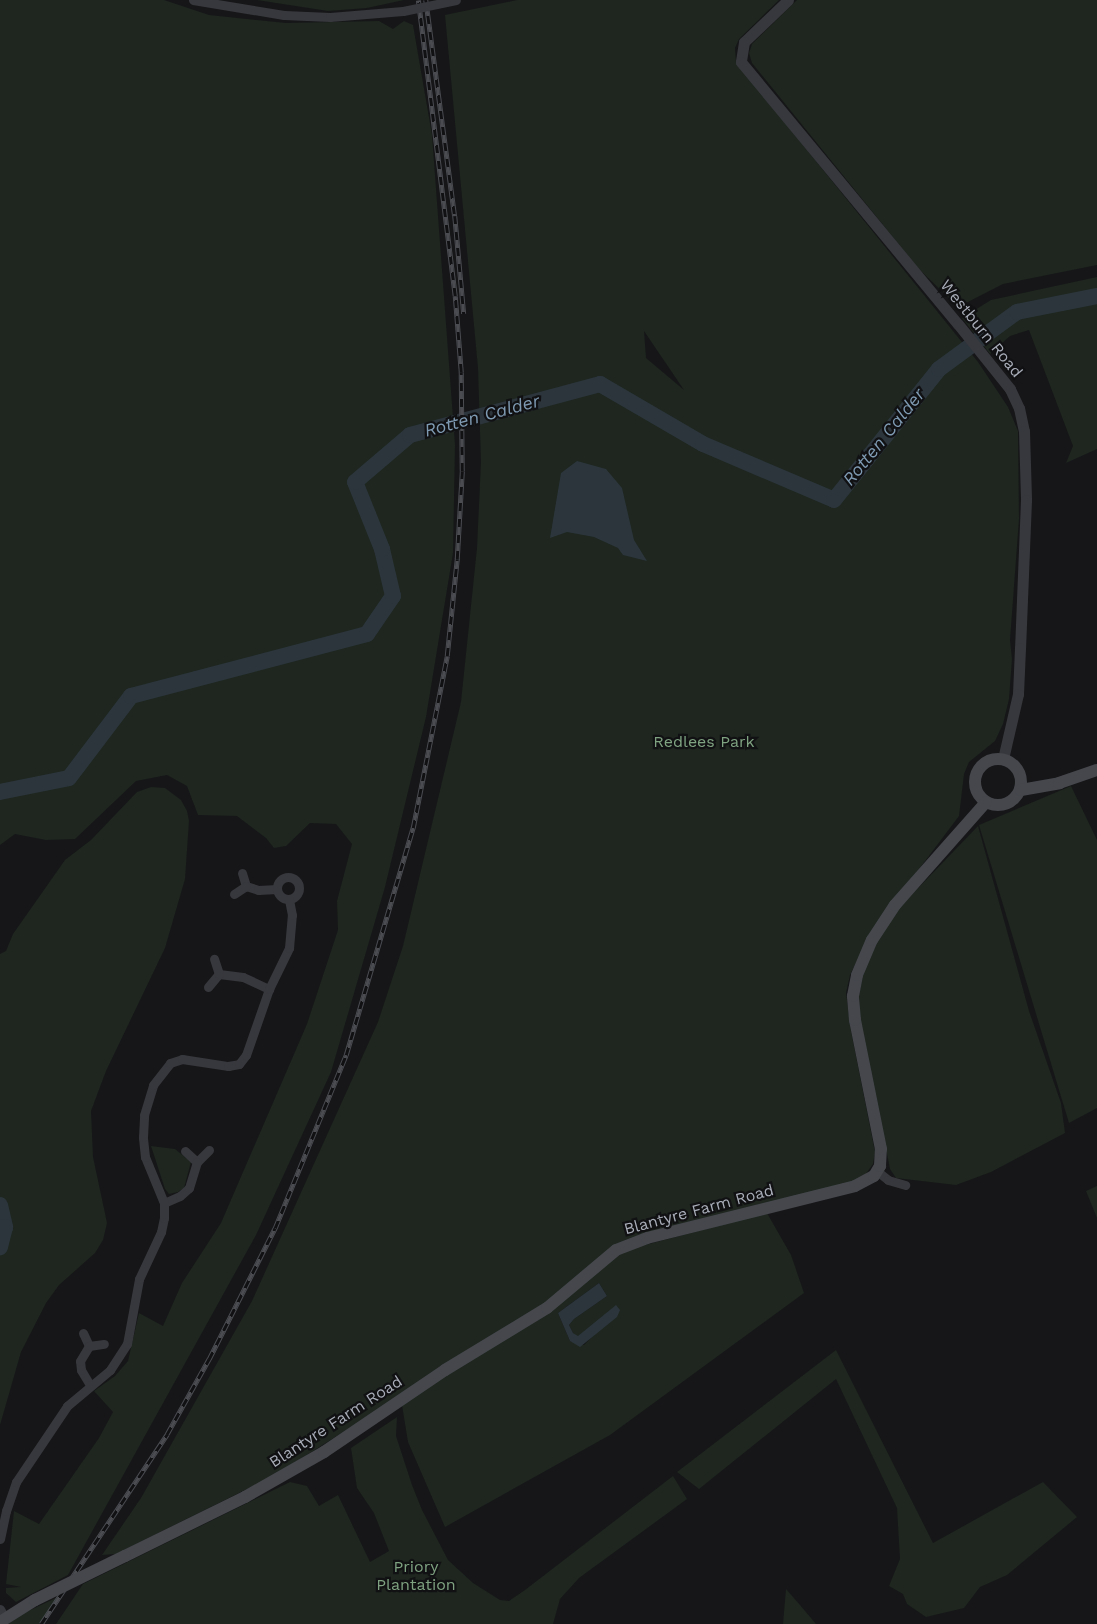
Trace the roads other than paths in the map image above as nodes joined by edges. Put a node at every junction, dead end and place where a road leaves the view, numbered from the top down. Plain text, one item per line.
1 (193, 0) edge
2 (457, 0) edge
3 (788, 0) edge
4 (1003, 759) junction
5 (1097, 770) edge
6 (1021, 790) junction
7 (986, 802) junction
8 (242, 873) dead end
9 (246, 886) junction
10 (277, 889) junction
11 (234, 894) dead end
12 (289, 900) junction
13 (214, 959) dead end
14 (219, 974) junction
15 (208, 987) dead end
16 (269, 989) junction
17 (209, 1150) dead end
18 (185, 1151) dead end
19 (197, 1162) junction
20 (877, 1171) junction
21 (905, 1185) dead end
22 (164, 1203) junction
23 (83, 1333) dead end
24 (104, 1344) dead end
25 (89, 1346) junction
26 (90, 1385) junction
27 (0, 1539) edge
28 (2, 1616) edge

1 - 2 street, bridge
3 - 4 street, Westburn Road
4 - 6 main road
4 - 7 main road
5 - 6 main road
6 - 7 main road
7 - 20 main road
8 - 9 street
9 - 10 street
9 - 11 street
10 - 12 street
10 - 12 street
12 - 16 street
13 - 14 street
14 - 15 street
14 - 16 street
16 - 22 street
17 - 19 street
18 - 19 street
19 - 22 street
20 - 21 street
20 - 28 main road, Blantyre Farm Road, bridge
22 - 26 street
23 - 25 street
24 - 25 street
25 - 26 street
26 - 27 street

